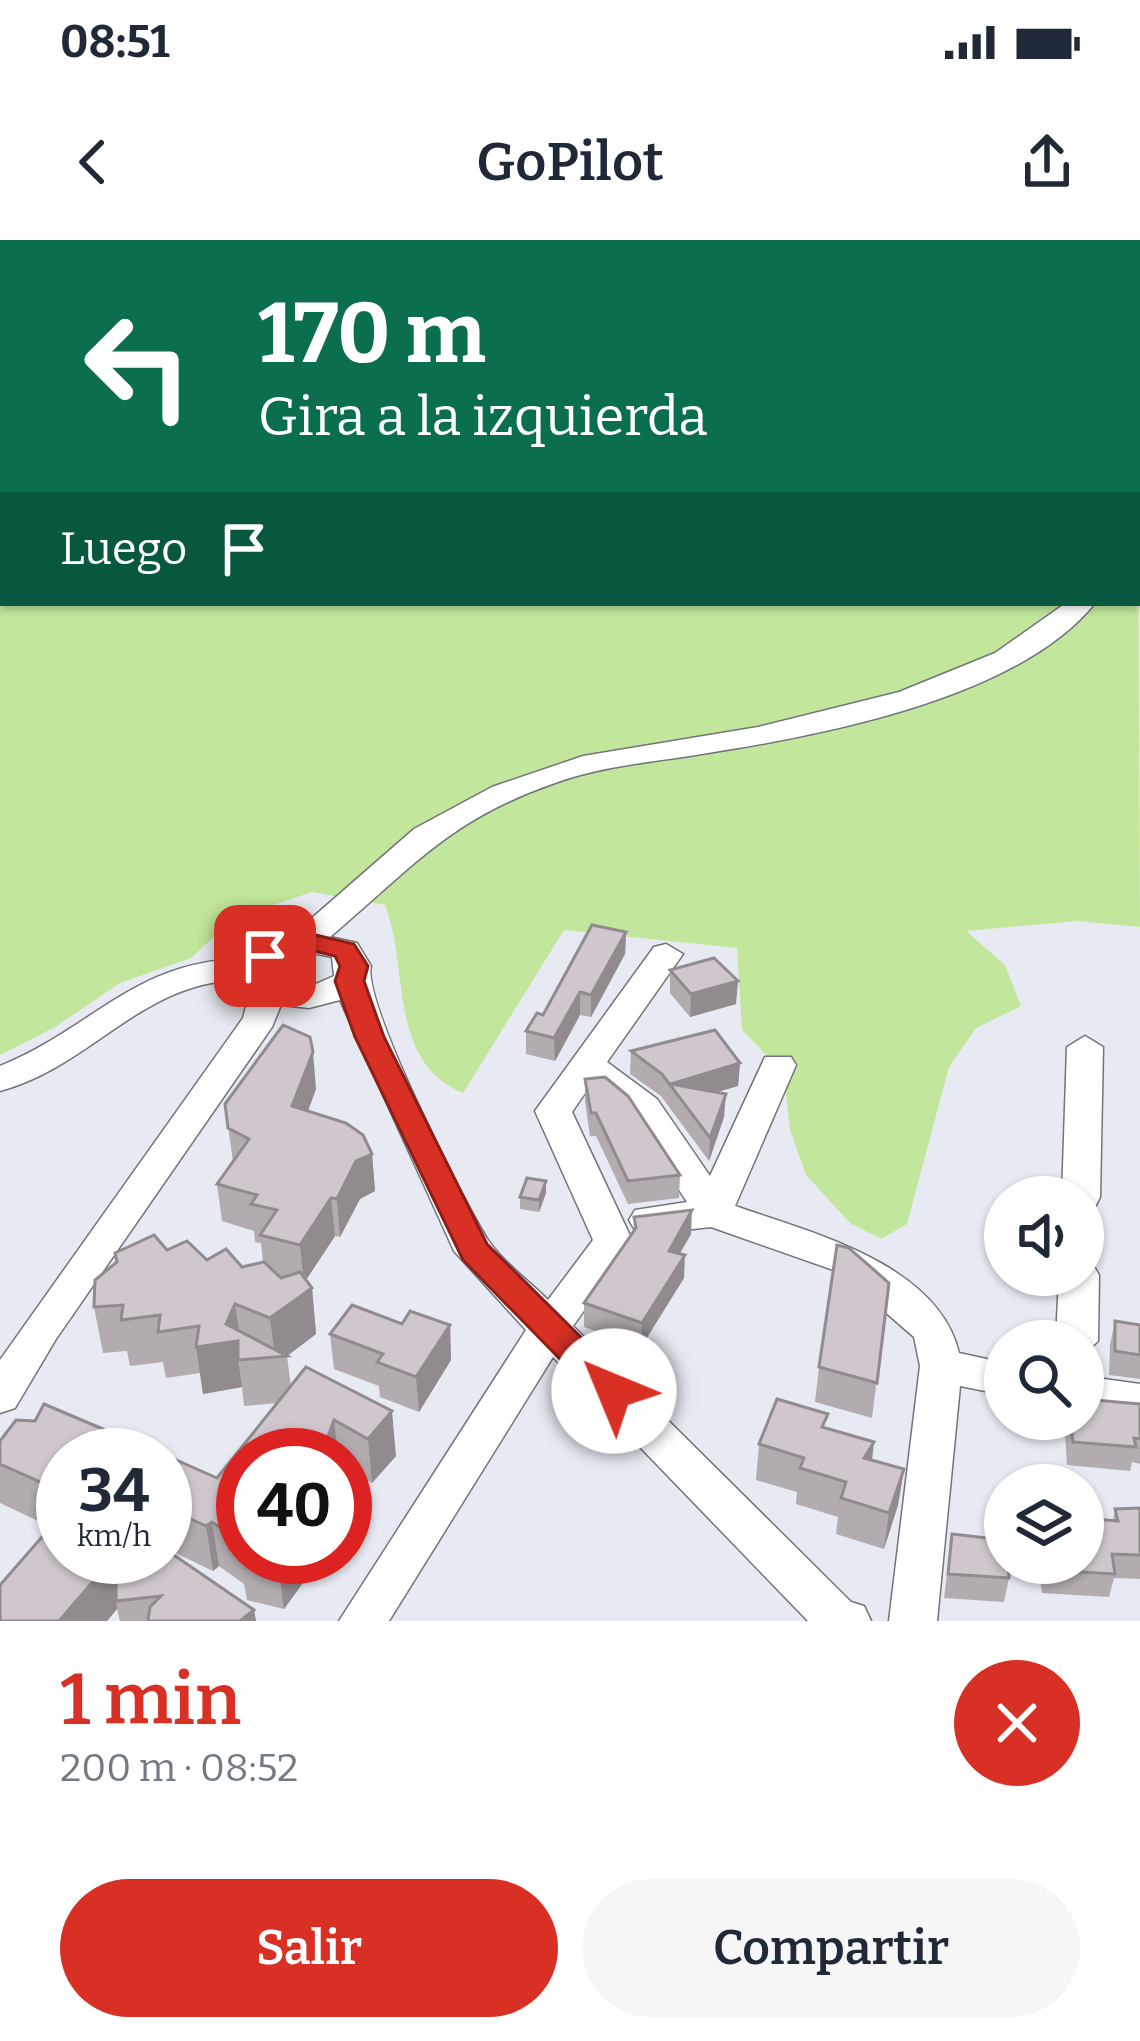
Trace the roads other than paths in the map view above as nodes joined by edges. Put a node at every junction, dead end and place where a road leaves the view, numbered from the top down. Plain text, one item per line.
1 (1078, 606) edge
2 (347, 910) junction
3 (303, 940) junction
4 (666, 954) dead end
5 (347, 965) junction
6 (278, 995) junction
7 (370, 1037) junction
8 (1085, 1047) dead end
9 (778, 1065) dead end
10 (586, 1067) junction
11 (0, 1079) edge
12 (1082, 1176) edge
13 (713, 1213) junction
14 (605, 1225) junction
15 (550, 1327) junction
16 (941, 1366) junction
17 (984, 1375) edge
18 (4, 1380) edge
19 (1104, 1397) edge
20 (1140, 1401) edge
21 (838, 1620) edge
22 (363, 1621) edge
23 (913, 1621) edge

1 - 2 street
2 - 3 street
2 - 5 street
3 - 5 street
3 - 6 street
4 - 10 street
5 - 6 street
5 - 7 street
6 - 7 street
6 - 11 street
6 - 18 street
7 - 15 street
8 - 12 street
9 - 13 street
10 - 13 street
10 - 14 street
13 - 14 street
13 - 16 street
14 - 15 street
15 - 21 street
15 - 22 street
16 - 17 street
16 - 23 street
19 - 20 street

